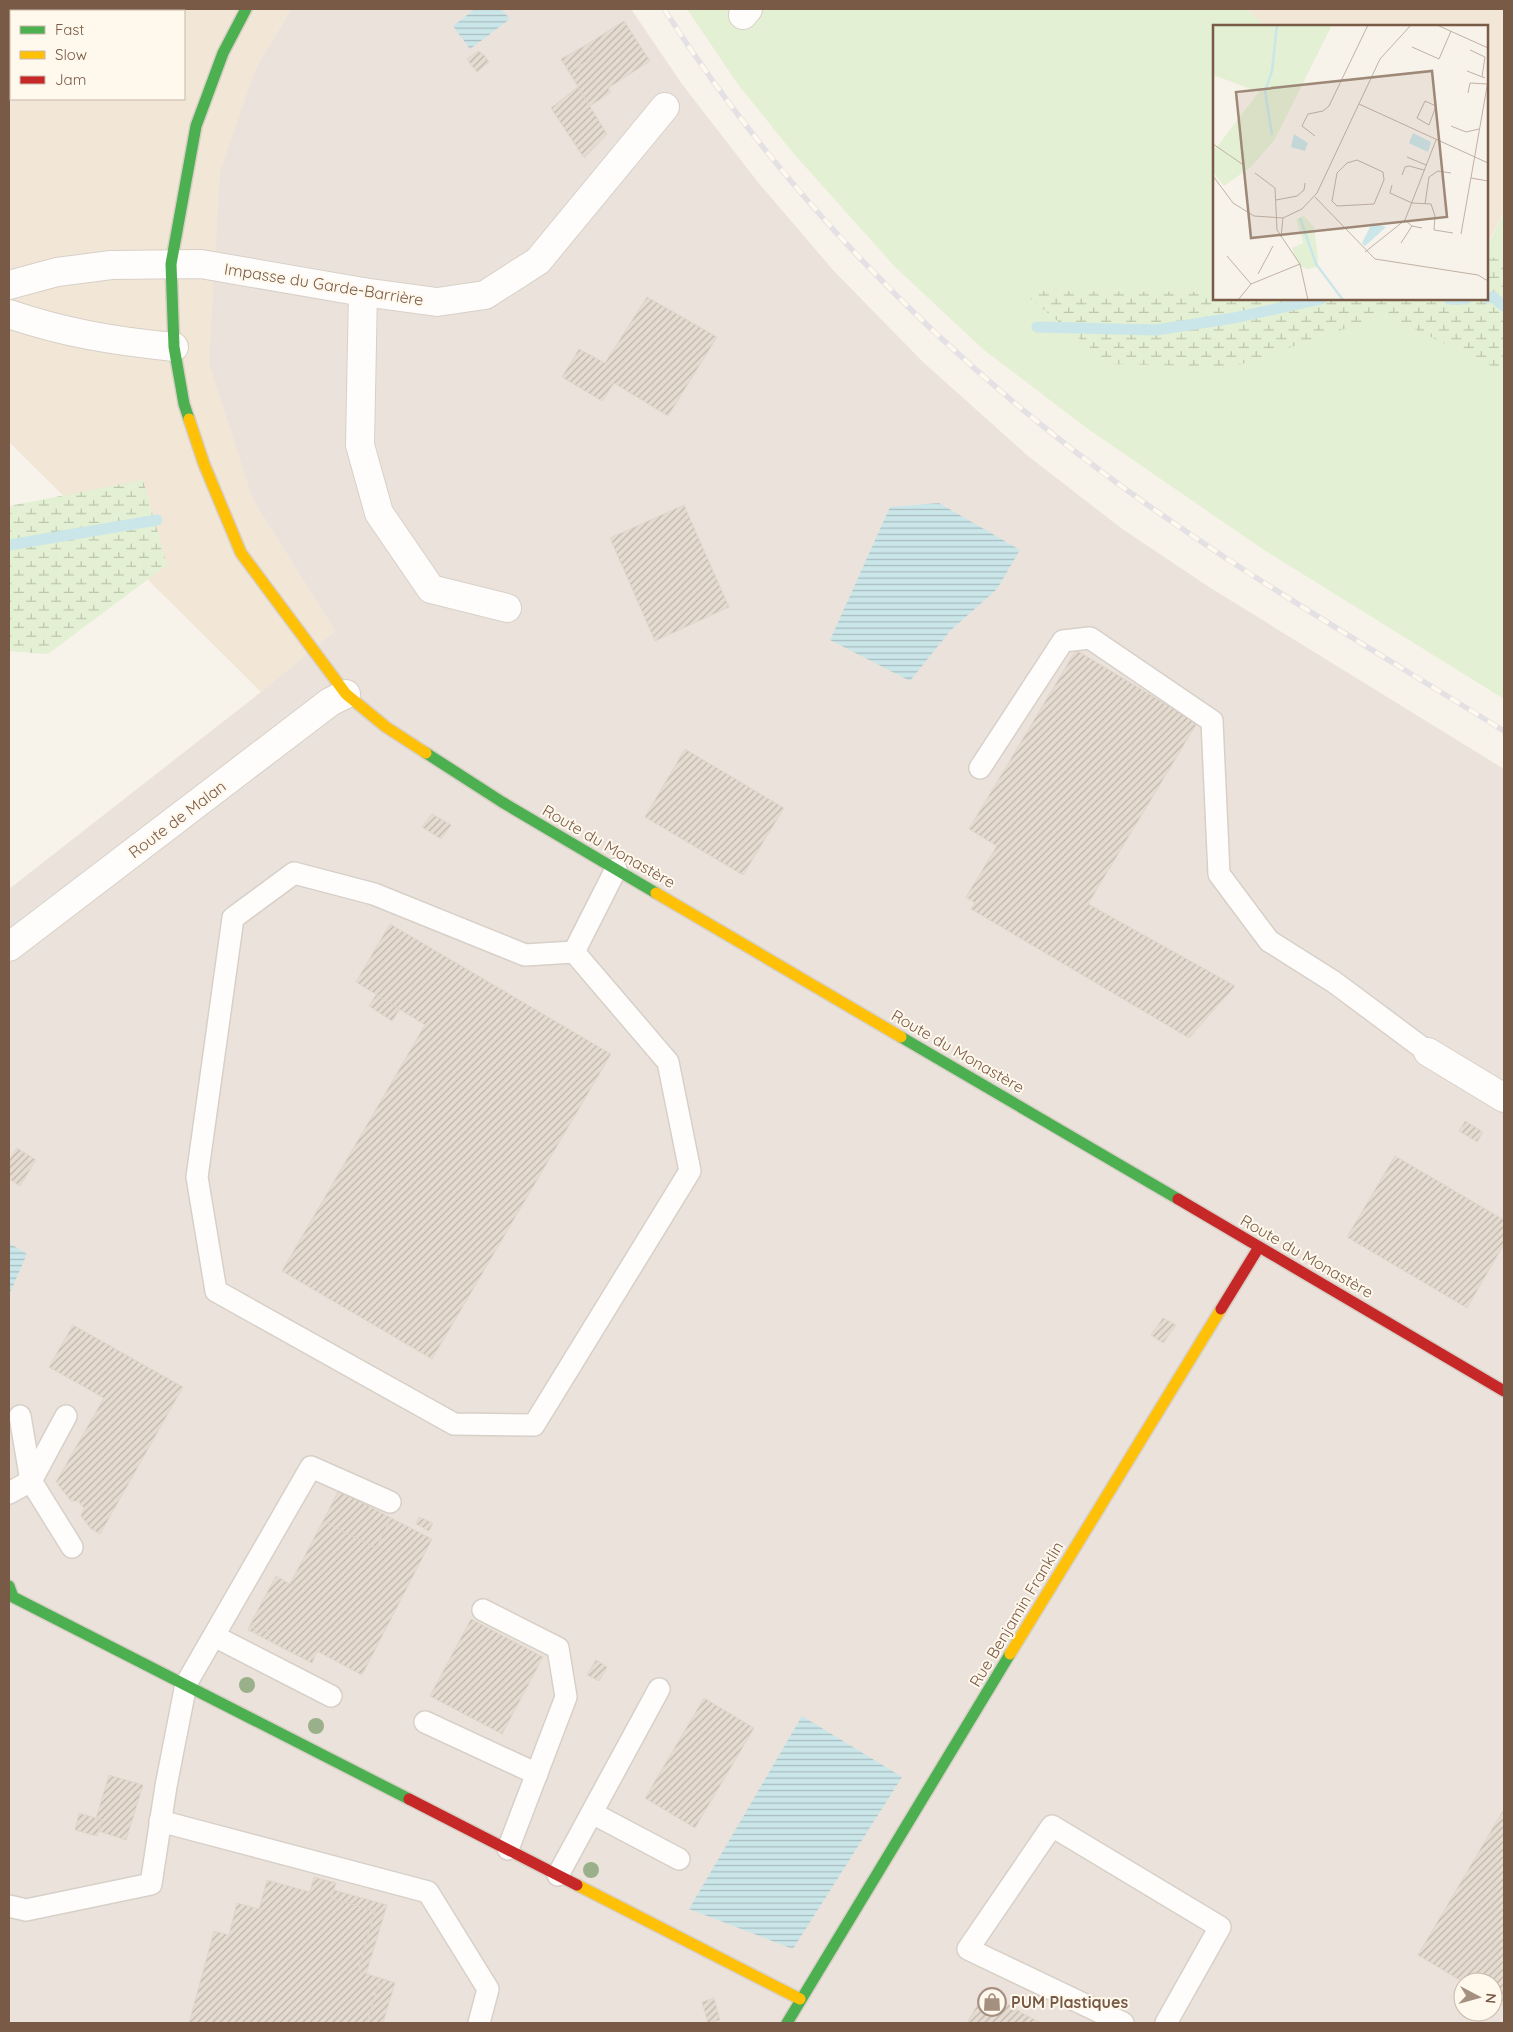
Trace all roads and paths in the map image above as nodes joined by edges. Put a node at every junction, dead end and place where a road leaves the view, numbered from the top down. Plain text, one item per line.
1 (246, 9) edge
2 (665, 107) dead end
3 (171, 264) junction
4 (9, 285) edge
5 (363, 292) junction
6 (9, 314) edge
7 (174, 347) junction
8 (507, 608) dead end
9 (346, 694) junction
10 (980, 768) dead end
11 (616, 868) junction
12 (9, 946) edge
13 (574, 952) junction
14 (1428, 1052) joint
15 (1504, 1098) edge
16 (1259, 1247) junction
17 (1504, 1391) edge
18 (20, 1416) dead end
19 (66, 1416) dead end
20 (31, 1481) junction
21 (9, 1493) edge
22 (390, 1502) dead end
23 (72, 1547) dead end
24 (10, 1594) edge
25 (483, 1610) dead end
26 (214, 1636) junction
27 (186, 1684) junction
28 (659, 1689) dead end
29 (331, 1696) dead end
30 (425, 1722) dead end
31 (537, 1774) junction
32 (592, 1814) junction
33 (160, 1821) junction
34 (508, 1849) junction
35 (679, 1859) dead end
36 (558, 1875) junction
37 (9, 1906) edge
38 (800, 1999) junction
39 (479, 2023) edge
40 (787, 2023) edge
41 (1123, 2023) edge
42 (1166, 2023) edge

1 - 3 street, Route du Monastère
2 - 5 street, Impasse du Garde-Barrière
3 - 4 street, Impasse du Garde-Barrière
3 - 5 street, Impasse du Garde-Barrière
3 - 7 street, Route du Monastère
5 - 8 street
6 - 7 street
7 - 9 street, Route du Monastère
9 - 11 street, Route du Monastère
9 - 12 street, Route de Malan
10 - 14 lane
11 - 13 lane
11 - 16 street, Route du Monastère
13 - 13 lane
14 - 15 street
16 - 17 street, Route du Monastère
16 - 38 street, Rue Benjamin Franklin
18 - 20 lane
19 - 20 lane
20 - 21 lane
20 - 23 lane
22 - 26 lane
24 - 27 street
25 - 31 lane
26 - 27 lane
26 - 29 lane
27 - 33 lane
27 - 34 street
28 - 32 lane
30 - 31 lane
31 - 34 lane
32 - 35 lane
32 - 36 lane
33 - 37 lane
33 - 39 lane
34 - 36 street
36 - 38 street
38 - 40 street, Rue Benjamin Franklin
41 - 42 lane

